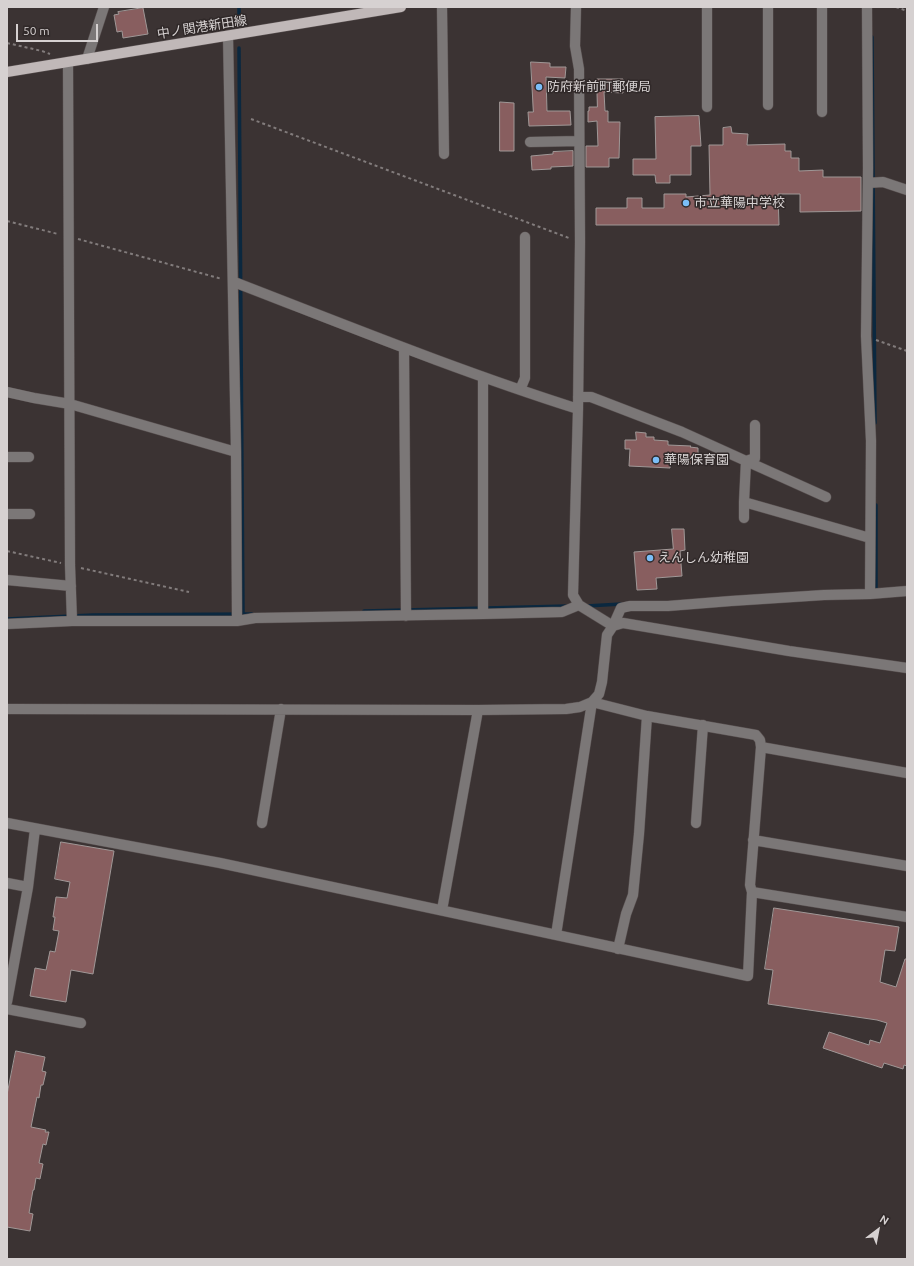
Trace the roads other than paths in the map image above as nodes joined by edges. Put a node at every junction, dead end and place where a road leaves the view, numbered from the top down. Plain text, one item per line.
1 (104, 7) edge
2 (401, 7) edge
3 (442, 7) edge
4 (576, 7) edge
5 (707, 7) edge
6 (768, 7) edge
7 (822, 7) edge
8 (867, 7) edge
9 (380, 9) edge
10 (228, 36) junction
11 (87, 59) junction
12 (68, 62) junction
13 (7, 72) edge
14 (768, 105) dead end
15 (707, 107) dead end
16 (822, 112) dead end
17 (579, 141) junction
18 (530, 142) dead end
19 (444, 154) dead end
20 (868, 183) junction
21 (907, 190) edge
22 (525, 237) dead end
23 (234, 282) junction
24 (404, 348) junction
25 (482, 377) junction
26 (520, 390) junction
27 (7, 392) edge
28 (578, 396) junction
29 (70, 404) junction
30 (578, 409) junction
31 (755, 425) dead end
32 (236, 452) junction
33 (7, 457) edge
34 (29, 457) dead end
35 (746, 461) junction
36 (826, 497) dead end
37 (744, 502) junction
38 (7, 514) edge
39 (30, 514) dead end
40 (744, 518) dead end
41 (870, 538) junction
42 (7, 580) edge
43 (71, 586) junction
44 (907, 591) edge
45 (870, 594) junction
46 (579, 605) junction
47 (483, 614) junction
48 (406, 616) junction
49 (237, 621) junction
50 (72, 622) junction
51 (7, 624) edge
52 (614, 626) junction
53 (907, 668) edge
54 (592, 702) junction
55 (7, 709) edge
56 (281, 709) junction
57 (478, 710) junction
58 (647, 716) junction
59 (702, 725) junction
60 (760, 747) junction
61 (907, 772) edge
62 (7, 823) edge
63 (262, 823) dead end
64 (696, 823) dead end
65 (35, 829) junction
66 (754, 840) junction
67 (907, 866) edge
68 (7, 883) edge
69 (28, 887) junction
70 (752, 892) junction
71 (442, 910) junction
72 (907, 917) edge
73 (556, 935) junction
74 (618, 949) junction
75 (7, 1002) edge
76 (7, 1009) edge
77 (81, 1023) dead end

1 - 11 street
2 - 9 main road, 中ノ関港新田線
3 - 19 street
4 - 17 street
5 - 15 street
6 - 14 street
7 - 16 street
8 - 20 street
9 - 10 main road, 中ノ関港新田線
10 - 11 main road, 中ノ関港新田線
10 - 23 street
11 - 12 main road, 中ノ関港新田線
12 - 13 main road, 中ノ関港新田線
12 - 29 street
17 - 18 street
17 - 28 street
20 - 21 street
20 - 41 street
22 - 26 street
23 - 24 street
23 - 32 street
24 - 25 street
24 - 48 street
25 - 26 street
25 - 47 street
26 - 30 street
27 - 29 street
28 - 30 street
28 - 35 street
29 - 32 street
29 - 43 street
30 - 46 street
31 - 35 street
32 - 49 street
33 - 34 street
35 - 36 street
35 - 37 street
37 - 40 street
37 - 41 street
38 - 39 street
41 - 45 street
42 - 43 street
43 - 50 street
44 - 45 street
45 - 52 street
46 - 47 street
46 - 52 street
47 - 48 street
48 - 49 street
49 - 50 street
50 - 51 street
52 - 53 street
52 - 54 street
54 - 57 street
54 - 58 street
54 - 73 street
55 - 56 street
56 - 57 street
56 - 63 street
57 - 71 street
58 - 59 street
58 - 74 street
59 - 60 street
59 - 64 street
60 - 61 street
60 - 66 street
62 - 65 street
65 - 69 street
65 - 71 street
66 - 67 street
66 - 70 street
68 - 69 street
69 - 75 street
70 - 72 street
70 - 74 street
71 - 73 street
73 - 74 street
76 - 77 street

